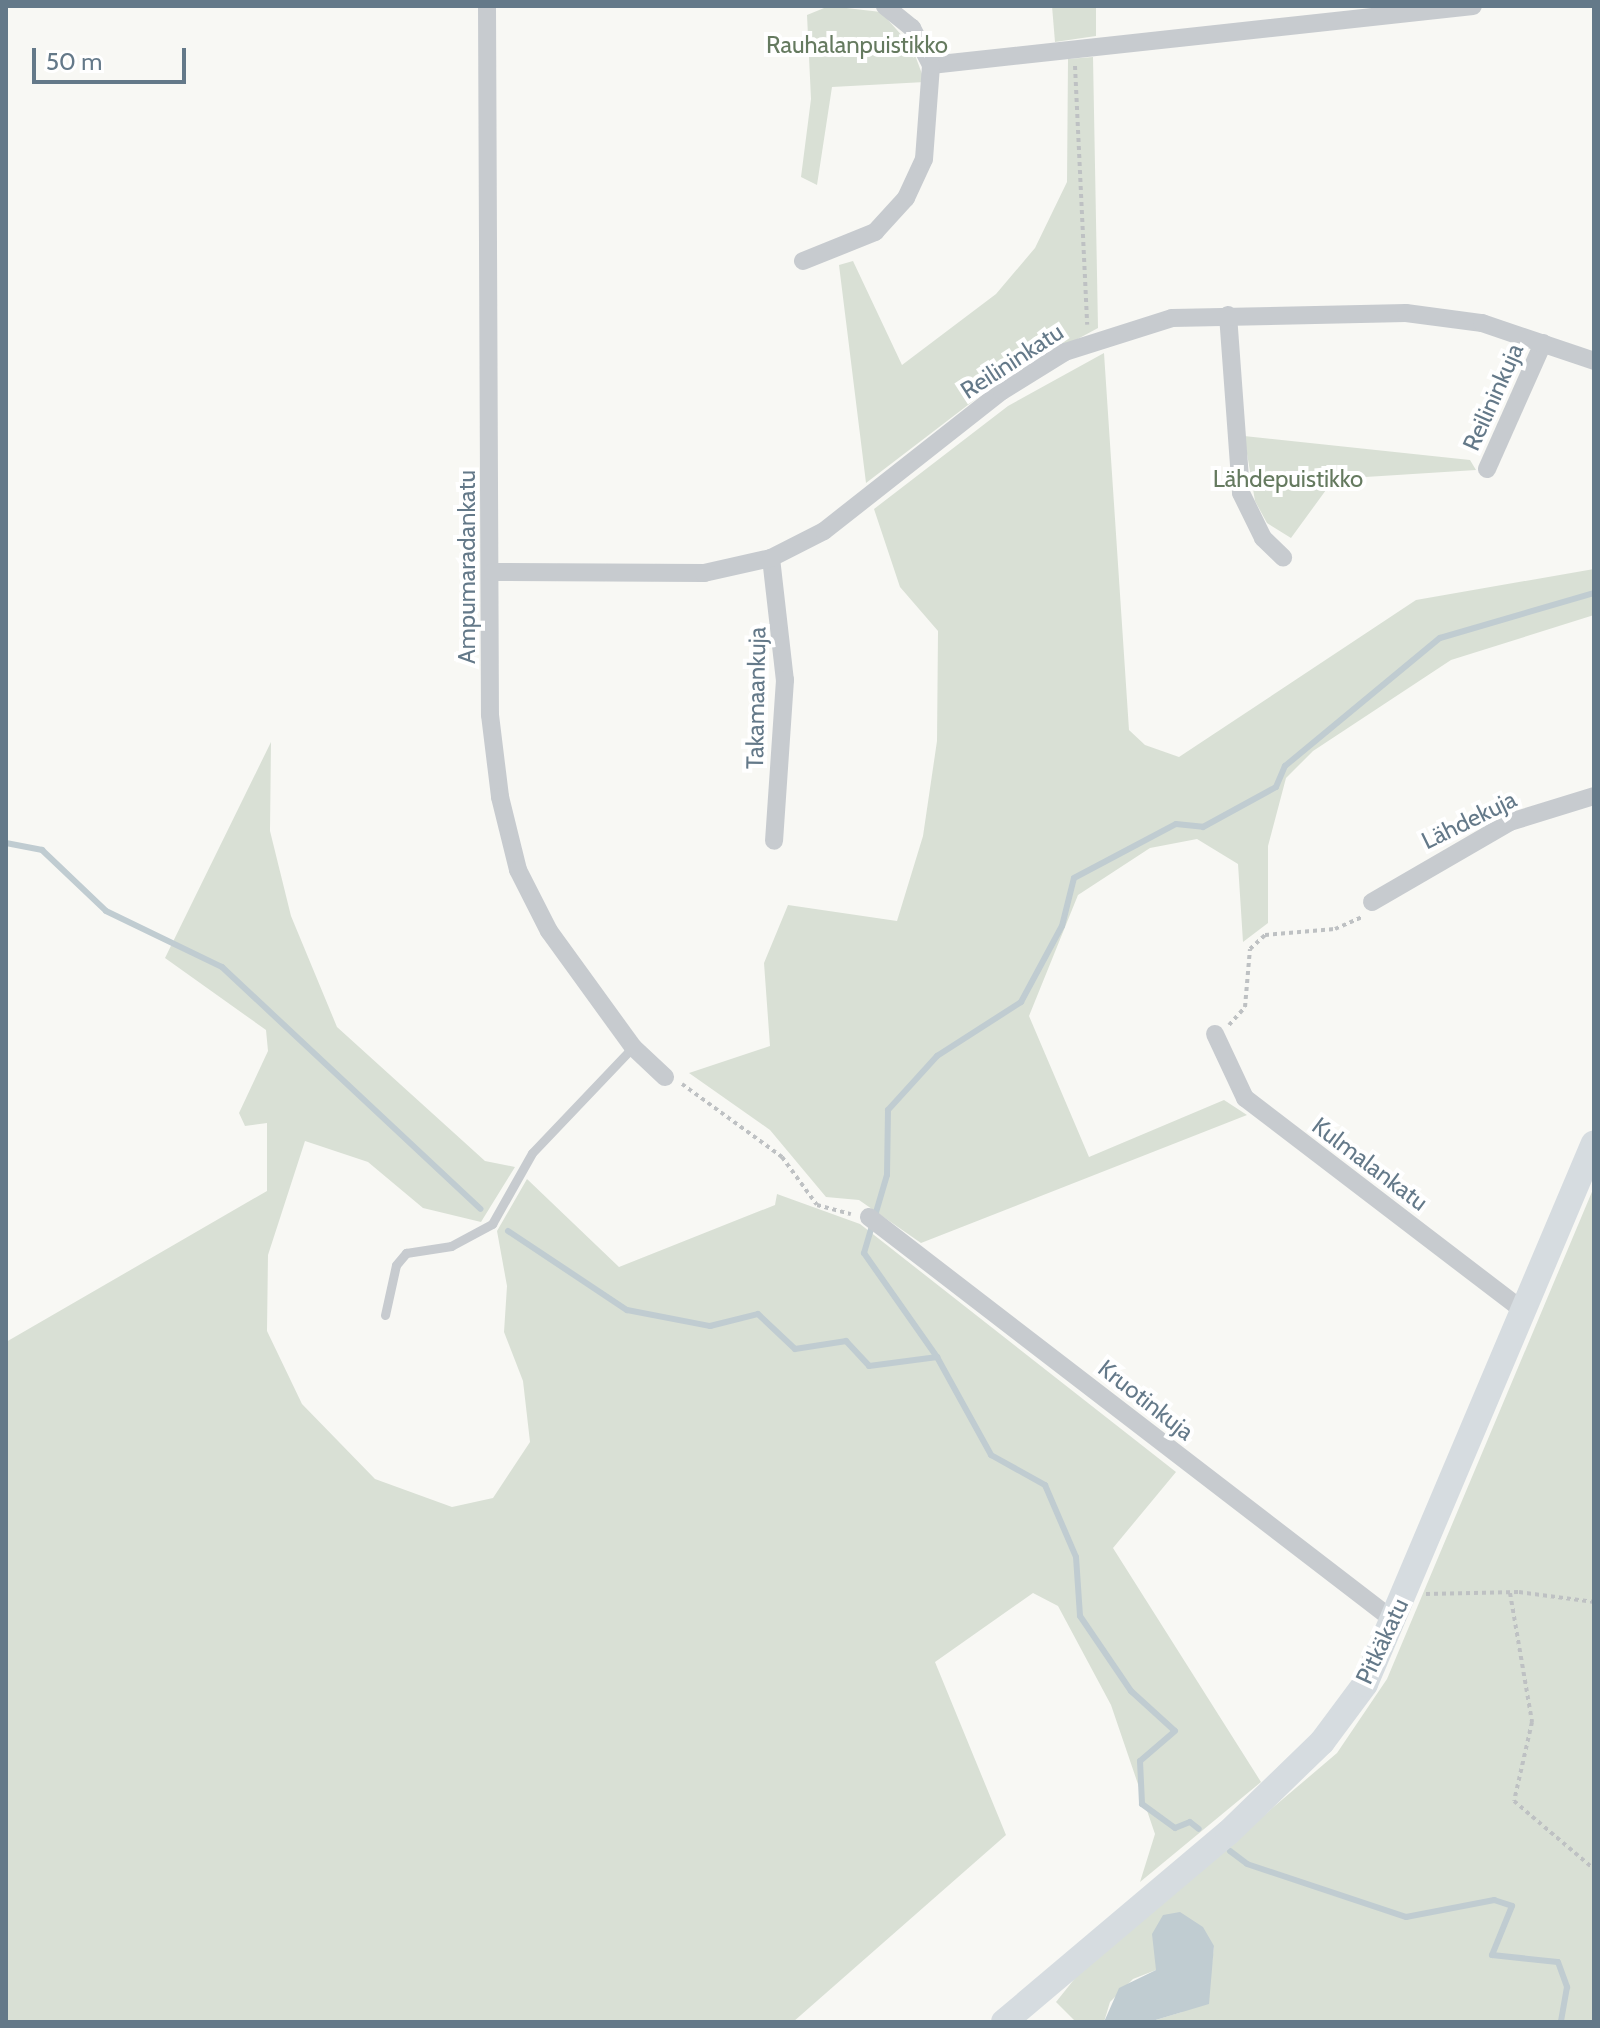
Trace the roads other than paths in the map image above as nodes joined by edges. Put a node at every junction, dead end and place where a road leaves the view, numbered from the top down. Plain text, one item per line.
1 (487, 6) edge
2 (885, 6) edge
3 (1473, 6) edge
4 (931, 65) junction
5 (803, 261) dead end
6 (1228, 315) junction
7 (1543, 343) junction
8 (1594, 361) edge
9 (1487, 469) dead end
10 (1283, 557) dead end
11 (771, 558) junction
12 (493, 572) junction
13 (1594, 796) edge
14 (774, 841) dead end
15 (1372, 902) road end
16 (1215, 1034) road end
17 (633, 1047) junction
18 (665, 1077) road end
19 (1594, 1143) edge
20 (869, 1217) road end
21 (1522, 1310) junction
22 (385, 1315) dead end
23 (1393, 1620) junction
24 (1004, 2022) edge

1 - 12 street, Ampumaradankatu
2 - 4 street
3 - 4 street
4 - 5 street
6 - 7 street, Reilininkatu
6 - 10 street
6 - 11 street, Reilininkatu
7 - 8 street, Reilininkatu
7 - 9 street, Reilininkuja
11 - 12 street, Reilininkatu
11 - 14 street, Takamaankuja
12 - 17 street, Ampumaradankatu
13 - 15 street, Lähdekuja
16 - 21 street, Kulmalankatu
17 - 18 street, Ampumaradankatu
17 - 22 lane
19 - 21 street, Pitkäkatu
20 - 23 street, Kruotinkuja
21 - 23 street, Pitkäkatu
23 - 24 street, Pitkäkatu

